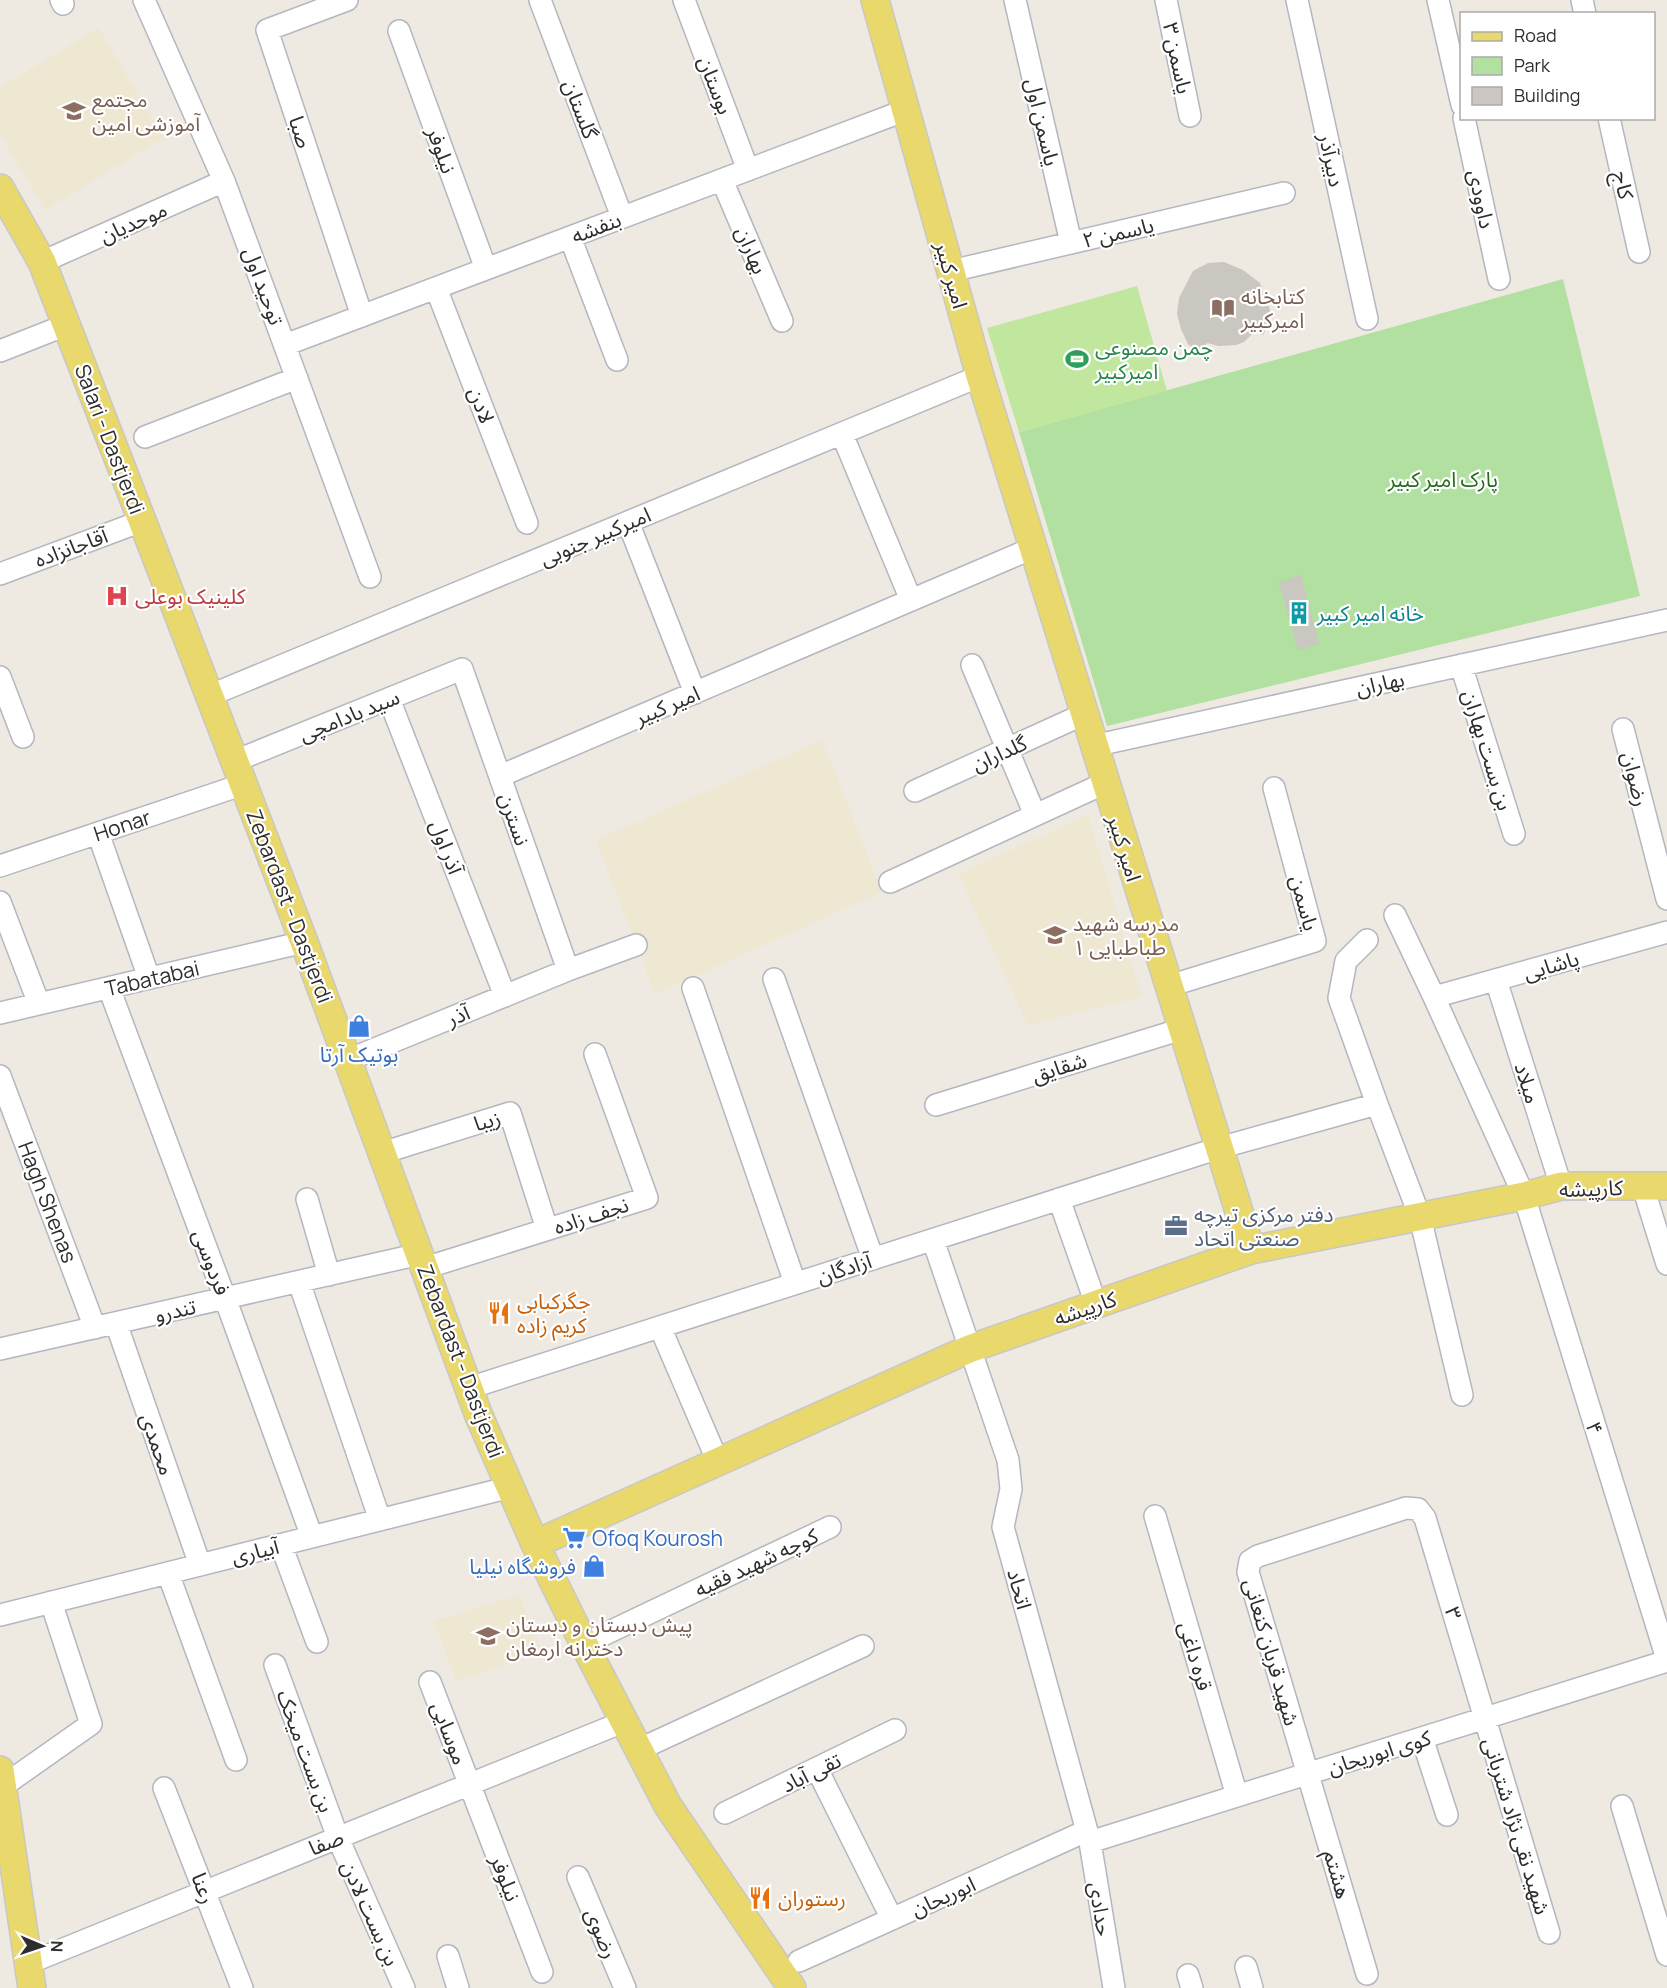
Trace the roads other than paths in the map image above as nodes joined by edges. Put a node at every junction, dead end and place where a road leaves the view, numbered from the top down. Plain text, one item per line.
1 (144, 0) edge
2 (347, 0) edge
3 (540, 0) edge
4 (684, 0) edge
5 (875, 0) edge
6 (1014, 0) edge
7 (1166, 0) edge
8 (1297, 0) edge
9 (1438, 0) edge
10 (399, 31) dead end
11 (1460, 100) edge
12 (906, 110) junction
13 (1190, 117) dead end
14 (1464, 120) edge
15 (1609, 120) edge
16 (748, 170) junction
17 (722, 180) junction
18 (225, 181) junction
19 (0, 188) edge
20 (1284, 193) dead end
21 (622, 217) junction
22 (570, 237) junction
23 (1071, 243) junction
24 (1639, 252) dead end
25 (42, 262) junction
26 (486, 268) junction
27 (951, 271) junction
28 (1500, 279) dead end
29 (436, 288) junction
30 (362, 316) junction
31 (1367, 319) dead end
32 (782, 321) dead end
33 (66, 325) junction
34 (285, 345) junction
35 (0, 351) edge
36 (617, 360) dead end
37 (980, 376) junction
38 (297, 378) junction
39 (842, 434) junction
40 (145, 437) dead end
41 (142, 521) junction
42 (628, 522) junction
43 (527, 523) dead end
44 (1033, 548) junction
45 (0, 573) edge
46 (370, 577) dead end
47 (911, 600) junction
48 (1667, 621) edge
49 (972, 665) dead end
50 (1461, 665) junction
51 (462, 669) joint
52 (0, 677) edge
53 (695, 693) junction
54 (211, 696) junction
55 (388, 699) junction
56 (1084, 714) junction
57 (1623, 729) dead end
58 (23, 737) dead end
59 (1094, 746) junction
60 (1007, 749) junction
61 (240, 773) junction
62 (500, 776) junction
63 (1105, 783) junction
64 (1274, 788) dead end
65 (915, 791) dead end
66 (1035, 815) junction
67 (98, 833) junction
68 (1514, 834) dead end
69 (0, 866) edge
70 (890, 882) dead end
71 (1667, 900) edge
72 (0, 902) edge
73 (1395, 915) dead end
74 (1667, 932) edge
75 (1367, 940) dead end
76 (304, 942) junction
77 (636, 945) dead end
78 (568, 970) junction
79 (149, 978) junction
80 (774, 979) dead end
81 (1496, 980) junction
82 (1169, 986) junction
83 (109, 988) junction
84 (693, 988) dead end
85 (505, 996) junction
86 (1434, 997) junction
87 (39, 1004) junction
88 (0, 1013) edge
89 (1182, 1029) junction
90 (595, 1054) dead end
91 (348, 1060) junction
92 (0, 1076) edge
93 (1377, 1104) junction
94 (936, 1105) dead end
95 (1219, 1148) junction
96 (382, 1153) junction
97 (1561, 1186) junction
98 (1655, 1187) edge
99 (1524, 1196) junction
100 (307, 1199) dead end
101 (1059, 1199) junction
102 (1420, 1217) junction
103 (547, 1229) junction
104 (933, 1240) junction
105 (1251, 1250) junction
106 (873, 1259) junction
107 (422, 1261) junction
108 (1667, 1264) edge
109 (330, 1275) junction
110 (299, 1282) junction
111 (795, 1283) junction
112 (225, 1298) junction
113 (1096, 1304) junction
114 (116, 1323) junction
115 (660, 1327) junction
116 (95, 1328) junction
117 (0, 1349) edge
118 (969, 1349) junction
119 (469, 1388) junction
120 (1462, 1395) dead end
121 (718, 1462) junction
122 (511, 1487) junction
123 (1418, 1509) joint
124 (1155, 1516) dead end
125 (380, 1520) junction
126 (830, 1527) dead end
127 (312, 1537) junction
128 (536, 1544) junction
129 (281, 1545) junction
130 (200, 1565) junction
131 (168, 1573) junction
132 (51, 1602) junction
133 (0, 1615) edge
134 (317, 1642) dead end
135 (584, 1644) junction
136 (863, 1646) dead end
137 (1667, 1660) edge
138 (274, 1665) dead end
139 (430, 1682) dead end
140 (1485, 1718) junction
141 (623, 1722) junction
142 (895, 1730) dead end
143 (1422, 1738) junction
144 (638, 1749) junction
145 (236, 1760) dead end
146 (817, 1769) junction
147 (1308, 1774) junction
148 (1, 1778) edge
149 (470, 1784) junction
150 (164, 1788) dead end
151 (1237, 1796) junction
152 (1622, 1806) dead end
153 (725, 1813) dead end
154 (1447, 1815) dead end
155 (1088, 1837) junction
156 (338, 1838) junction
157 (578, 1877) dead end
158 (205, 1891) junction
159 (892, 1919) junction
160 (1549, 1933) dead end
161 (1667, 1955) edge
162 (448, 1956) dead end
163 (1246, 1967) dead end
164 (543, 1972) dead end
165 (791, 1973) edge
166 (1367, 1974) dead end
167 (30, 1975) edge
168 (242, 1988) edge
169 (404, 1988) edge
170 (458, 1988) edge
171 (626, 1988) edge
172 (1114, 1988) edge
173 (1252, 1988) edge

1 - 18 street, توحید اول
2 - 30 street, صبا
3 - 21 street, گلستان
4 - 16 street, بوستان
5 - 12 main road, امیر کبیر
6 - 23 street, یاسمن اول
7 - 13 street, یاسمن ۳
8 - 31 street, دبیرآذر
9 - 11 street
10 - 26 street, نیلوفر
12 - 16 street, بنفشه
12 - 27 main road, امیر کبیر
14 - 28 street, داوودی
15 - 24 street, کاج
16 - 17 street, بنفشه
17 - 21 street, بنفشه
17 - 32 street, بهاران
18 - 25 street, موحدیان
18 - 34 street, توحید اول
19 - 25 main road, Salari - Dastjerdi
20 - 23 street, یاسمن ۲
21 - 22 street, بنفشه
22 - 26 street, بنفشه
22 - 36 street
23 - 27 street, یاسمن ۲
25 - 33 main road, Salari - Dastjerdi
26 - 29 street, بنفشه
27 - 37 main road, امیر کبیر
29 - 30 street, بنفشه
29 - 43 street, لادن
30 - 34 street, بنفشه
33 - 35 street
33 - 41 main road, Salari - Dastjerdi
34 - 38 street, توحید اول
37 - 39 street, امیرکبیر جنوبی
37 - 44 main road, امیر کبیر
38 - 40 street
38 - 46 street, توحید اول
39 - 42 street, امیرکبیر جنوبی
39 - 47 street
41 - 45 street, آقاجانزاده
41 - 54 main road, Salari - Dastjerdi
42 - 53 street
42 - 54 street, امیرکبیر جنوبی
44 - 47 street, امیر کبیر
44 - 56 main road, امیر کبیر
47 - 53 street, امیر کبیر
48 - 50 street, بهاران
49 - 60 street
50 - 59 street, بهاران
50 - 68 street, بن بست بهاران
51 - 55 street, سید بادامچی
51 - 62 street, نسترن
52 - 58 street
53 - 62 street, امیر کبیر
54 - 61 main road, Zebardast - Dastjerdi
55 - 61 street, سید بادامچی
55 - 85 street, آذر اول
56 - 59 main road, امیر کبیر
56 - 60 street, گلداران
57 - 71 street, رضوان
59 - 63 main road, امیر کبیر
60 - 65 street, گلداران
60 - 66 street
61 - 67 street, Honar
61 - 76 main road, Zebardast - Dastjerdi
62 - 78 street, نسترن
63 - 66 street
63 - 82 main road, امیر کبیر
64 - 82 street, یاسمن
66 - 70 street
67 - 69 street, Honar
67 - 79 street
72 - 87 street
73 - 86 street, ۴
74 - 81 street, پاشایی
75 - 93 street
76 - 79 street, Tabatabai
76 - 91 main road, Zebardast - Dastjerdi
77 - 78 street, آذر
78 - 85 street, آذر
79 - 83 street, Tabatabai
80 - 106 street
81 - 86 street, پاشایی
81 - 97 street, میلاد
82 - 89 main road, امیر کبیر
83 - 87 street, Tabatabai
83 - 112 street, فردوسی
84 - 111 street
85 - 91 street, آذر
86 - 99 street, ۴
87 - 88 street, Tabatabai
89 - 94 street, شقایق
89 - 95 main road, امیر کبیر
90 - 103 street, نجف زاده
91 - 96 main road, Zebardast - Dastjerdi
92 - 116 street, Hagh Shenas
93 - 95 street, آزادگان
93 - 102 street
95 - 101 street, آزادگان
95 - 105 main road, امیر کبیر
96 - 103 street, زیبا
96 - 107 main road, Zebardast - Dastjerdi
97 - 98 main road, کارپیشه
97 - 99 main road, کارپیشه
98 - 108 street
99 - 102 main road, کارپیشه
99 - 137 street, ۴
100 - 109 street
101 - 104 street, آزادگان
101 - 113 street
102 - 105 main road, کارپیشه
102 - 120 street
103 - 107 street, نجف زاده
104 - 106 street, آزادگان
104 - 118 street, اتحاد
105 - 113 main road, کارپیشه
106 - 111 street, آزادگان
107 - 109 street, تندرو
107 - 119 main road, Zebardast - Dastjerdi
109 - 110 street, تندرو
110 - 112 street, تندرو
110 - 125 street
111 - 115 street, آزادگان
112 - 114 street, تندرو
112 - 127 street, فردوسی
113 - 118 main road, کارپیشه
114 - 116 street, تندرو
114 - 130 street, محمدی
115 - 119 street, آزادگان
115 - 121 street
116 - 117 street, تندرو
118 - 121 main road, کارپیشه
118 - 155 street, اتحاد
119 - 122 main road, Zebardast - Dastjerdi
121 - 128 main road, کارپیشه
122 - 125 street, آبیاری
122 - 128 main road, Zebardast - Dastjerdi
123 - 140 street, ۳
123 - 147 street, شهید قربان کنعانی
124 - 151 street, قره داغی
125 - 127 street, آبیاری
126 - 135 street, کوچه شهید فقیه
127 - 129 street, آبیاری
128 - 135 main road, Zebardast - Dastjerdi
129 - 130 street, آبیاری
129 - 134 street
130 - 131 street, آبیاری
131 - 132 street, آبیاری
131 - 145 street
132 - 133 street, آبیاری
132 - 148 street
135 - 141 main road, Zebardast - Dastjerdi
136 - 144 street
137 - 140 street, کوی ابوریحان
138 - 156 street, بن بست میخک
139 - 149 street, موسایی
140 - 143 street, کوی ابوریحان
140 - 160 street, شهید نقی نژاد شتربانی
141 - 144 main road, Zebardast - Dastjerdi
141 - 149 street, صفا
142 - 146 street, تقی آباد
143 - 147 street, کوی ابوریحان
143 - 154 street
144 - 165 main road, Zebardast - Dastjerdi
146 - 153 street, تقی آباد
146 - 159 street
147 - 151 street, کوی ابوریحان
147 - 166 street, هشتم
148 - 167 main road
149 - 156 street, صفا
149 - 164 street, نیلوفر
150 - 158 street, رعنا
151 - 155 street, کوی ابوریحان
152 - 161 street
155 - 159 street, ابوریحان
155 - 172 street, حدادی
156 - 158 street, صفا
156 - 169 street, بن بست لادن
157 - 171 street, رضوی
158 - 167 street, صفا
158 - 168 street, رعنا
159 - 165 street, ابوریحان
162 - 170 street
163 - 173 street

